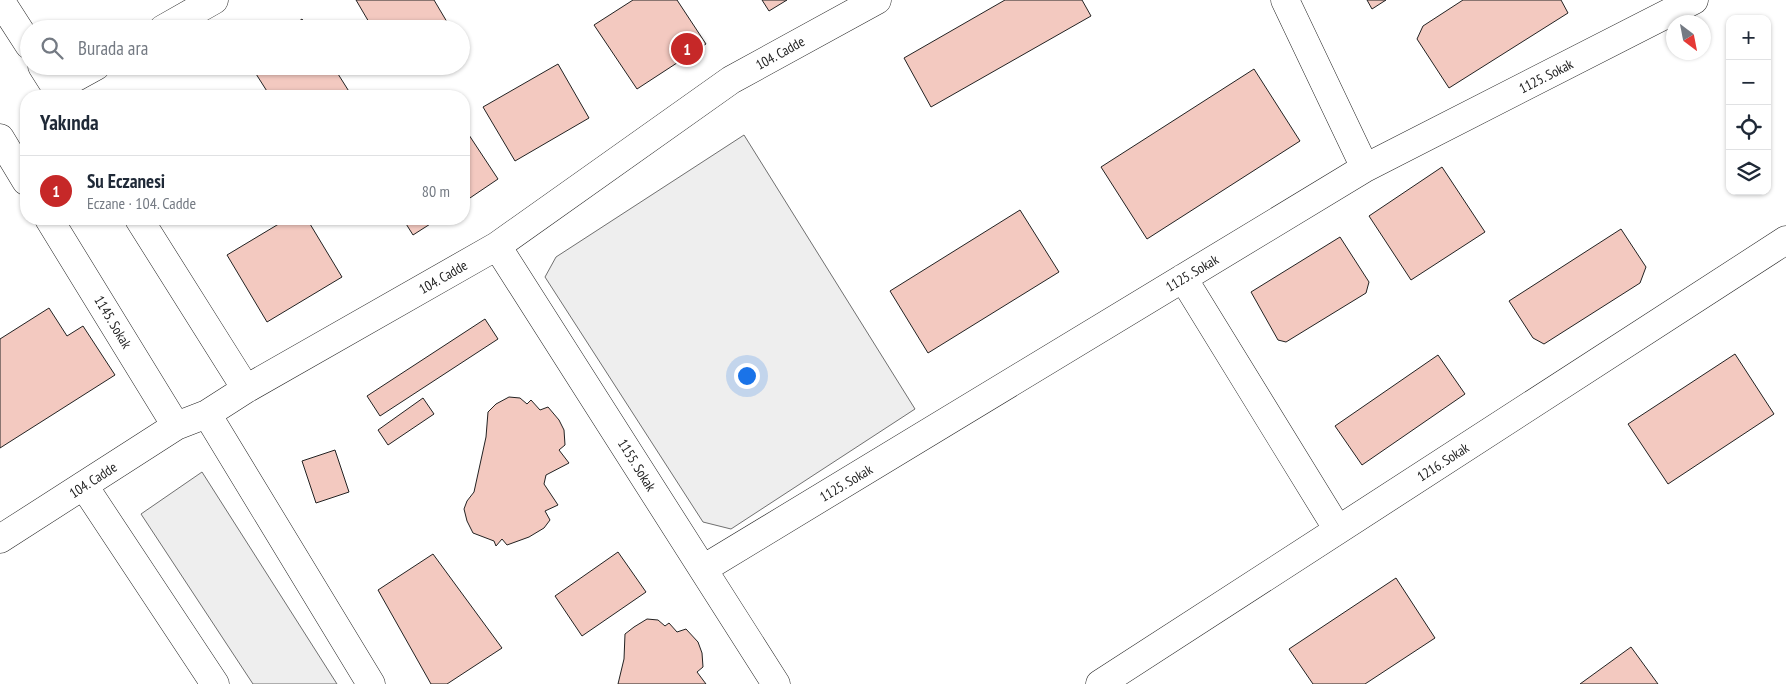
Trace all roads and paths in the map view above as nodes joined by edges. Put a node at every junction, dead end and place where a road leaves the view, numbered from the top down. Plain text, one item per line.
1 (0, 0) edge
2 (214, 0) edge
3 (877, 0) edge
4 (1285, 0) edge
5 (1694, 0) edge
6 (178, 20) edge
7 (20, 31) edge
8 (74, 75) edge
9 (53, 84) edge
10 (0, 138) edge
11 (1365, 168) junction
12 (20, 171) edge
13 (54, 225) edge
14 (143, 225) edge
15 (1786, 240) edge
16 (497, 246) junction
17 (1183, 278) junction
18 (246, 389) junction
19 (207, 414) junction
20 (176, 426) junction
21 (84, 486) junction
22 (1338, 530) junction
23 (0, 539) edge
24 (703, 569) junction
25 (215, 684) edge
26 (372, 684) edge
27 (776, 684) edge
28 (1100, 684) edge

1 - 7 street
2 - 6 street
3 - 16 street, 104. Cadde
4 - 11 street
5 - 11 street, 1125. Sokak
8 - 9 street
10 - 12 street
11 - 17 street, 1125. Sokak
13 - 20 street, 1145. Sokak
14 - 18 street
15 - 22 street, 1216. Sokak
16 - 18 street, 104. Cadde
16 - 24 street, 1155. Sokak
17 - 22 street
17 - 24 street, 1125. Sokak
18 - 19 street, 104. Cadde
19 - 20 street, 104. Cadde
19 - 26 street
20 - 21 street, 104. Cadde
21 - 23 street, 104. Cadde
21 - 25 street
22 - 28 street, 1216. Sokak
24 - 27 street, 1155. Sokak

